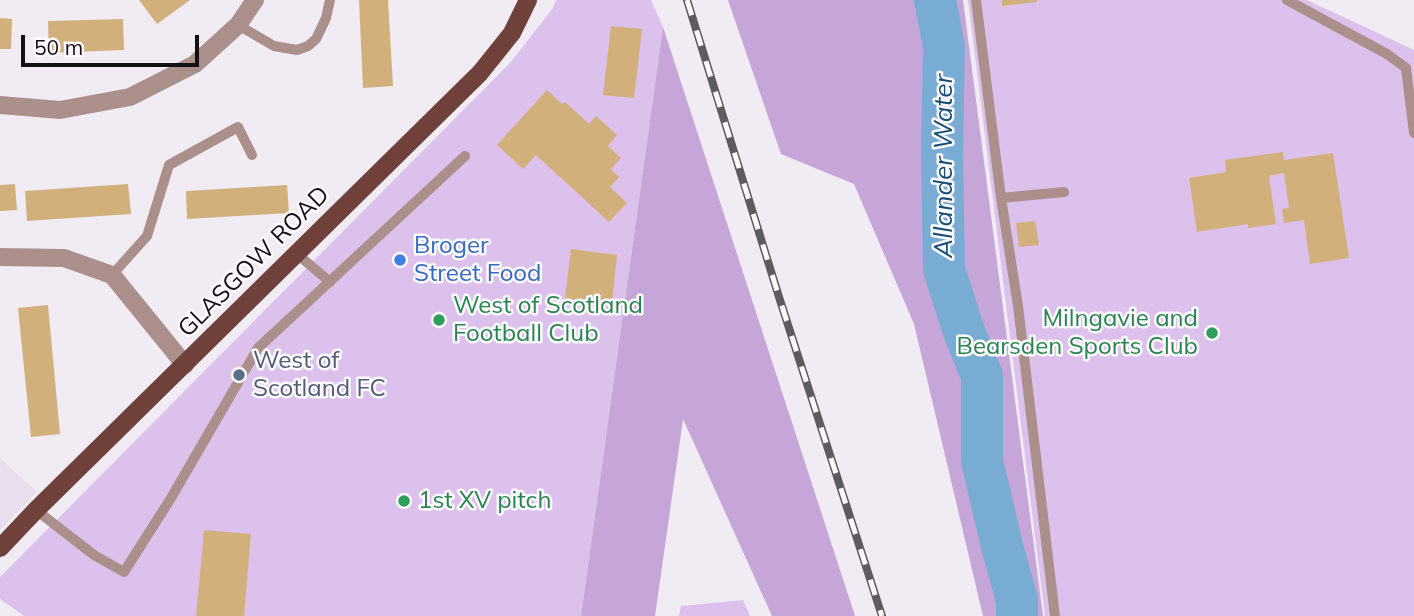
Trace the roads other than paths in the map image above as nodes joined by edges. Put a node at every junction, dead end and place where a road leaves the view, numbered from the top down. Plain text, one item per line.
1 (255, 0) edge
2 (330, 0) edge
3 (528, 0) edge
4 (975, 0) edge
5 (1287, 0) edge
6 (238, 24) junction
7 (1410, 71) edge
8 (0, 106) edge
9 (1414, 133) edge
10 (252, 155) dead end
11 (465, 156) dead end
12 (1064, 192) dead end
13 (1001, 198) junction
14 (296, 253) junction
15 (0, 257) edge
16 (111, 275) junction
17 (330, 282) junction
18 (185, 365) junction
19 (36, 510) junction
20 (0, 548) edge
21 (1055, 616) edge

1 - 6 street
2 - 6 lane
3 - 14 main road, GLASGOW ROAD
4 - 13 lane
5 - 7 lane
6 - 8 street
7 - 9 lane
10 - 16 lane
11 - 17 lane
12 - 13 lane
13 - 21 lane
14 - 17 lane
14 - 18 main road, GLASGOW ROAD
15 - 16 street
16 - 18 street
17 - 19 lane
18 - 19 main road, GLASGOW ROAD
19 - 20 main road, GLASGOW ROAD

